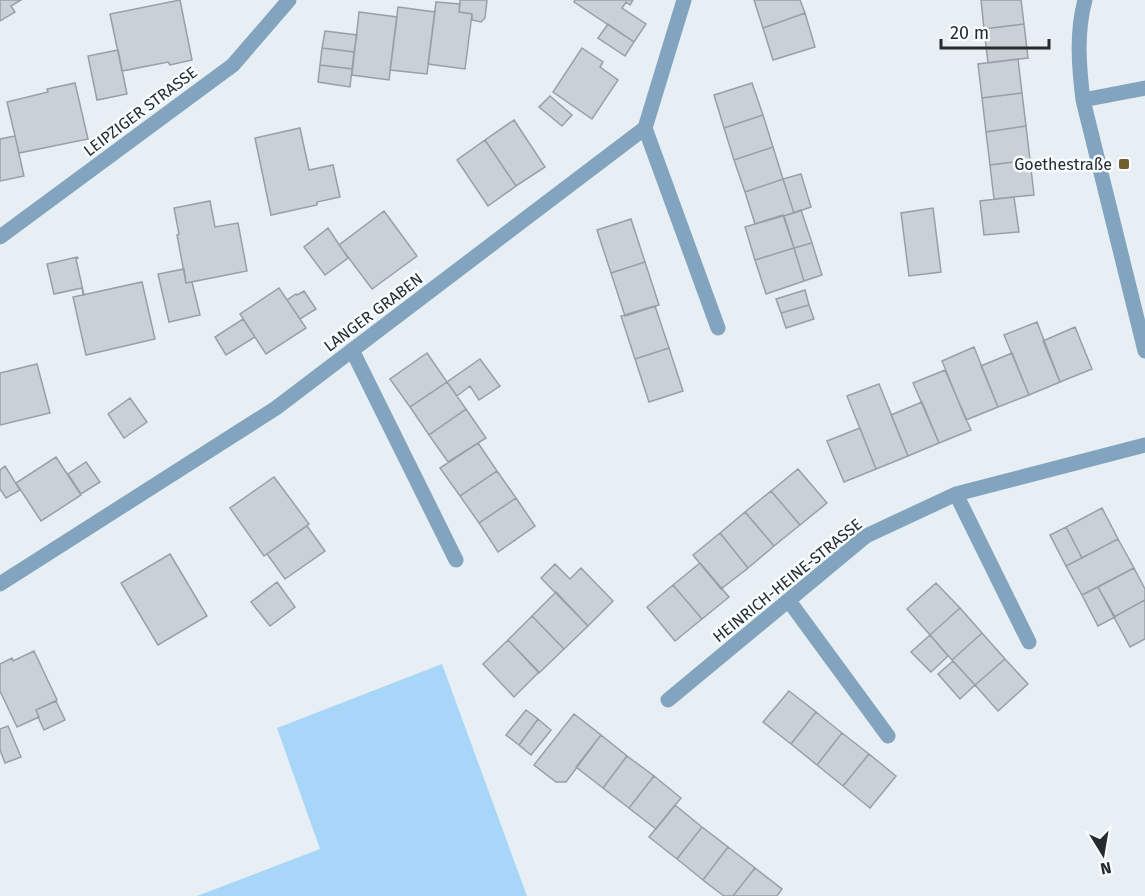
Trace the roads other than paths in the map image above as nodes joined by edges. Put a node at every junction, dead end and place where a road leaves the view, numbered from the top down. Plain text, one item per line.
1 (289, 0) edge
2 (684, 0) edge
3 (1084, 0) edge
4 (1145, 88) edge
5 (1083, 100) junction
6 (645, 128) junction
7 (0, 237) edge
8 (718, 328) dead end
9 (352, 350) junction
10 (1145, 351) edge
11 (1145, 445) edge
12 (956, 494) junction
13 (456, 560) dead end
14 (0, 584) edge
15 (789, 601) junction
16 (1029, 642) dead end
17 (668, 700) dead end
18 (888, 736) dead end

1 - 7 street, LEIPZIGER STRASSE
2 - 6 street
3 - 5 street
4 - 5 street
5 - 10 street
6 - 8 street
6 - 9 street, LANGER GRABEN
9 - 13 street
9 - 14 street, LANGER GRABEN
11 - 12 street, HEINRICH-HEINE-STRASSE
12 - 15 street, HEINRICH-HEINE-STRASSE
12 - 16 street
15 - 17 street, HEINRICH-HEINE-STRASSE
15 - 18 street

